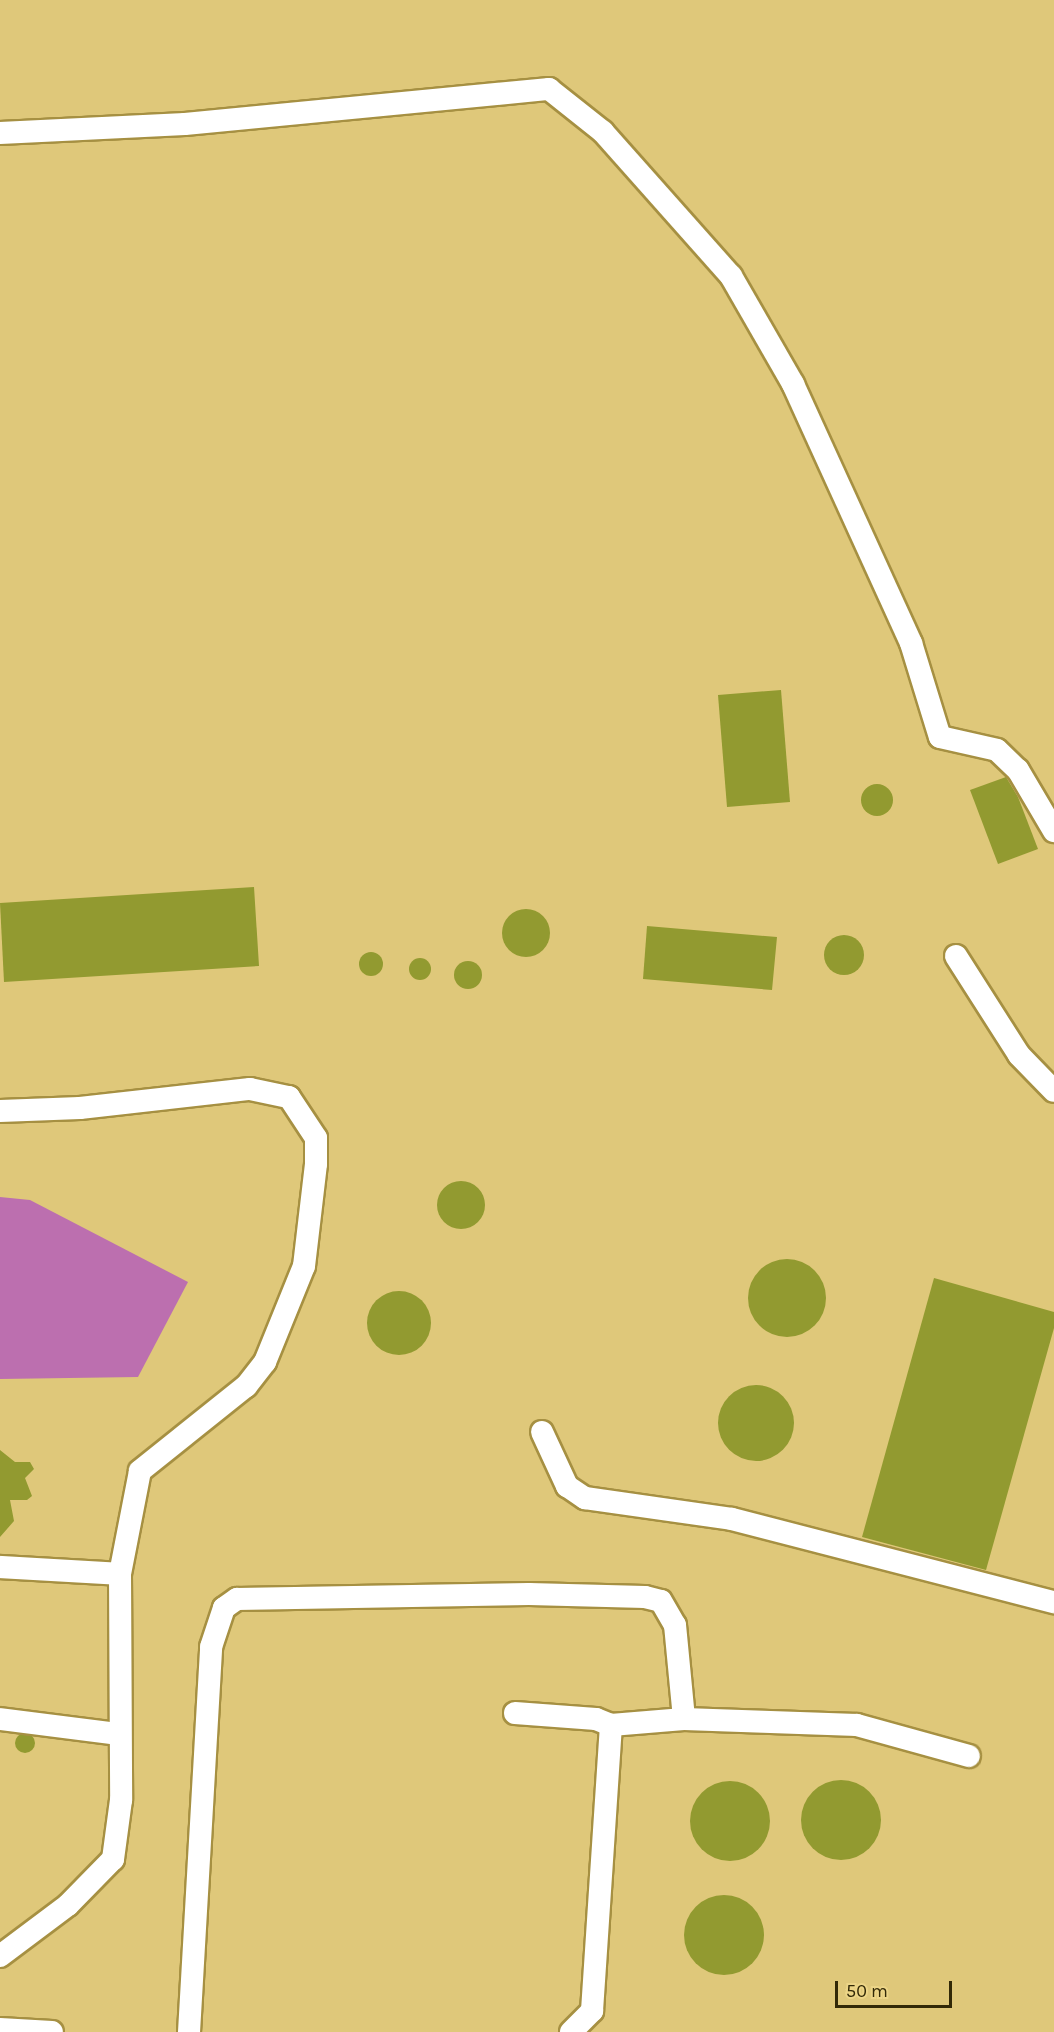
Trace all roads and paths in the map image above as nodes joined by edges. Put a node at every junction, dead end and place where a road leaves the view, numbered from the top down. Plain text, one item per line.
1 (0, 133) edge
2 (1054, 831) edge
3 (956, 956) dead end
4 (1054, 1091) edge
5 (0, 1111) edge
6 (542, 1432) dead end
7 (0, 1567) edge
8 (120, 1575) junction
9 (1054, 1602) edge
10 (515, 1713) dead end
11 (0, 1719) edge
12 (684, 1719) junction
13 (611, 1725) junction
14 (118, 1734) junction
15 (969, 1756) dead end
16 (0, 1956) edge
17 (0, 2029) edge
18 (52, 2032) edge
19 (189, 2032) edge
20 (571, 2032) edge

1 - 2 street
3 - 4 street
5 - 8 street
6 - 9 street
7 - 8 street
8 - 14 street
10 - 13 street
11 - 14 street
12 - 13 street
12 - 15 street
12 - 19 street
13 - 20 street
14 - 16 street
17 - 18 street

